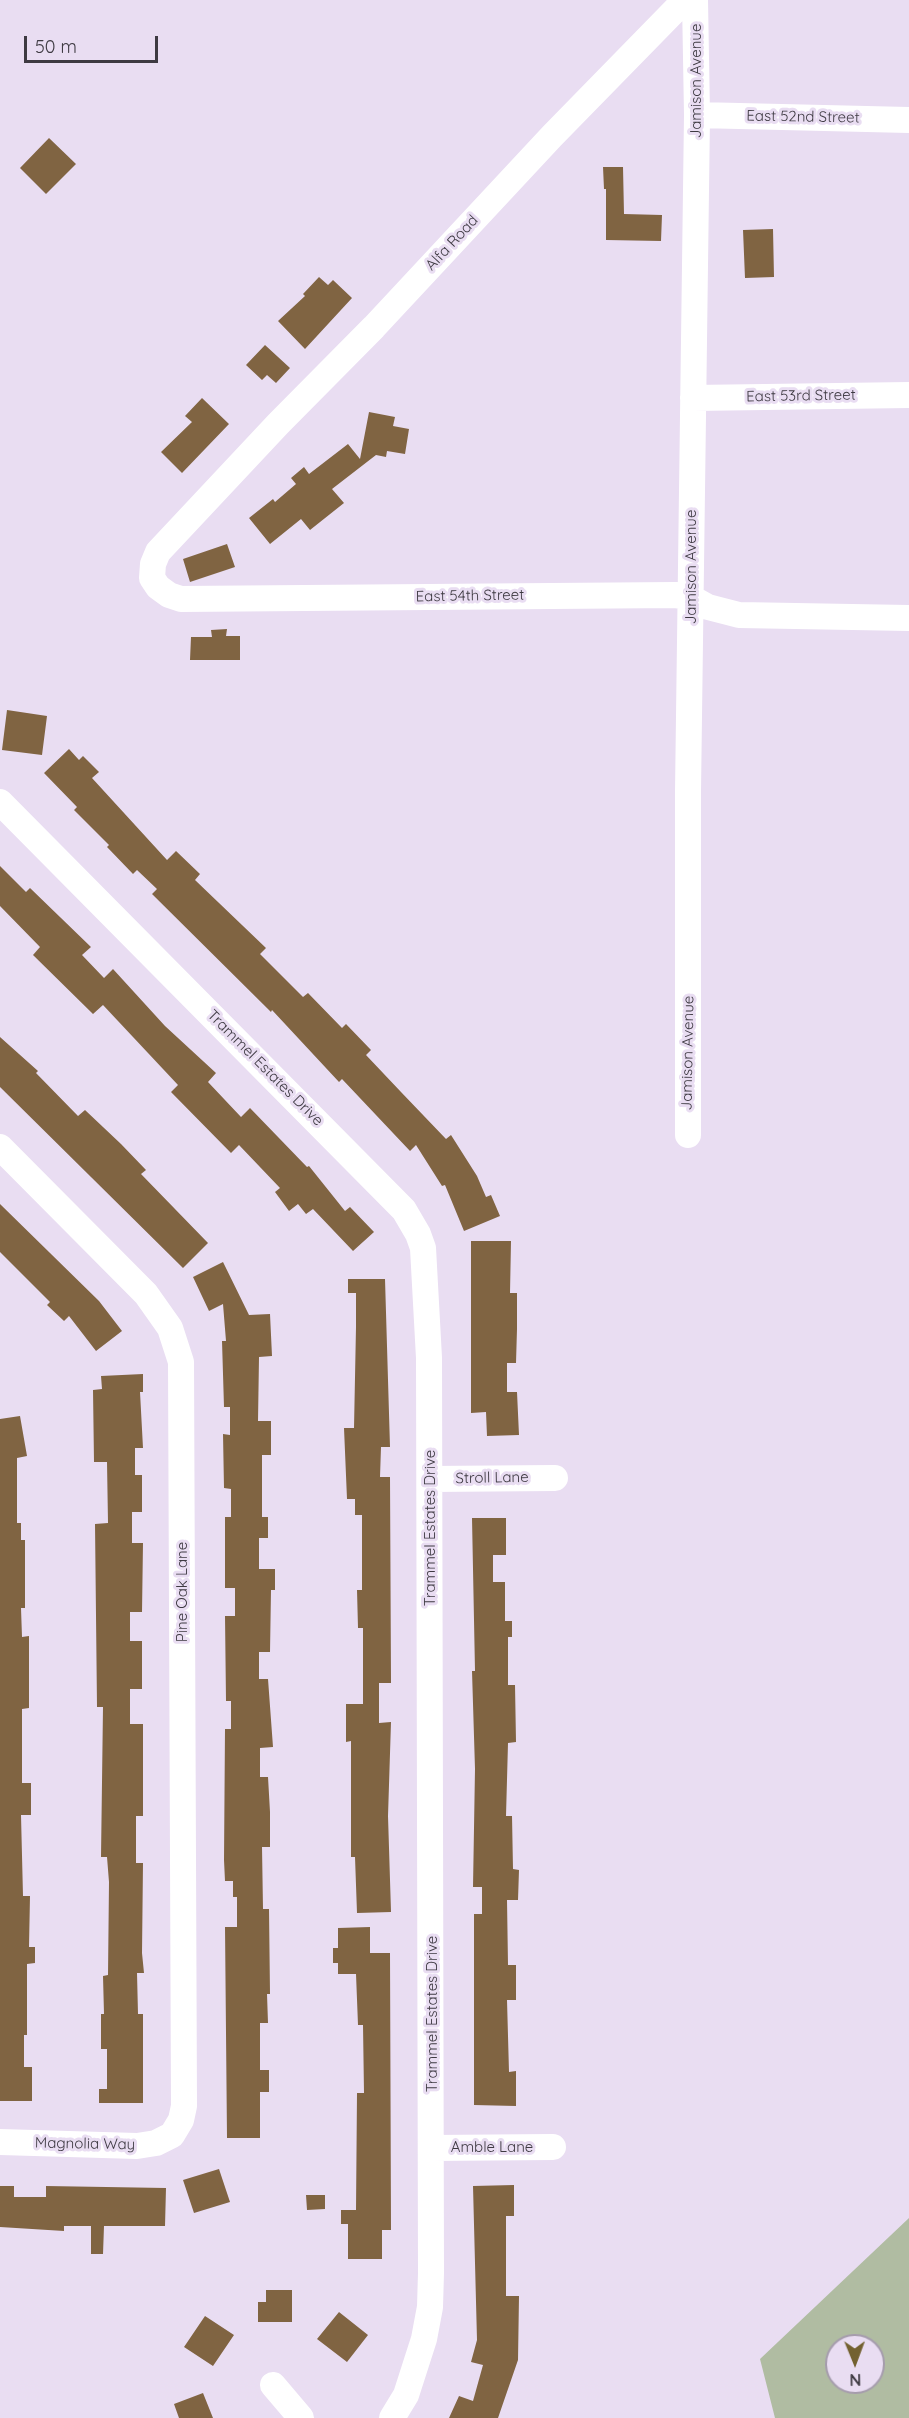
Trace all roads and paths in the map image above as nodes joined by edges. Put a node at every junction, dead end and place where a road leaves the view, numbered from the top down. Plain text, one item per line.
1 (685, 0) edge
2 (695, 0) edge
3 (697, 115) junction
4 (909, 120) edge
5 (909, 395) edge
6 (693, 398) junction
7 (219, 487) joint
8 (690, 597) junction
9 (909, 618) edge
10 (0, 802) edge
11 (688, 1135) dead end
12 (0, 1147) edge
13 (555, 1478) dead end
14 (430, 1479) junction
15 (184, 2106) joint
16 (0, 2142) edge
17 (553, 2147) dead end
18 (432, 2148) junction
19 (273, 2385) dead end
20 (301, 2418) edge
21 (392, 2418) edge

1 - 7 street, Alfa Road
2 - 3 street, Jamison Avenue
3 - 4 street, East 52nd Street
3 - 6 street, Jamison Avenue
5 - 6 street, East 53rd Street
6 - 8 street, Jamison Avenue
7 - 8 street, East 54th Street
8 - 9 street, East 54th Street
8 - 11 street, Jamison Avenue
10 - 14 street, Trammel Estates Drive
12 - 15 street, Pine Oak Lane
13 - 14 street, Stroll Lane
14 - 18 street, Trammel Estates Drive
15 - 16 street, Magnolia Way
17 - 18 street, Amble Lane
18 - 21 street, Trammel Estates Drive
19 - 20 street

